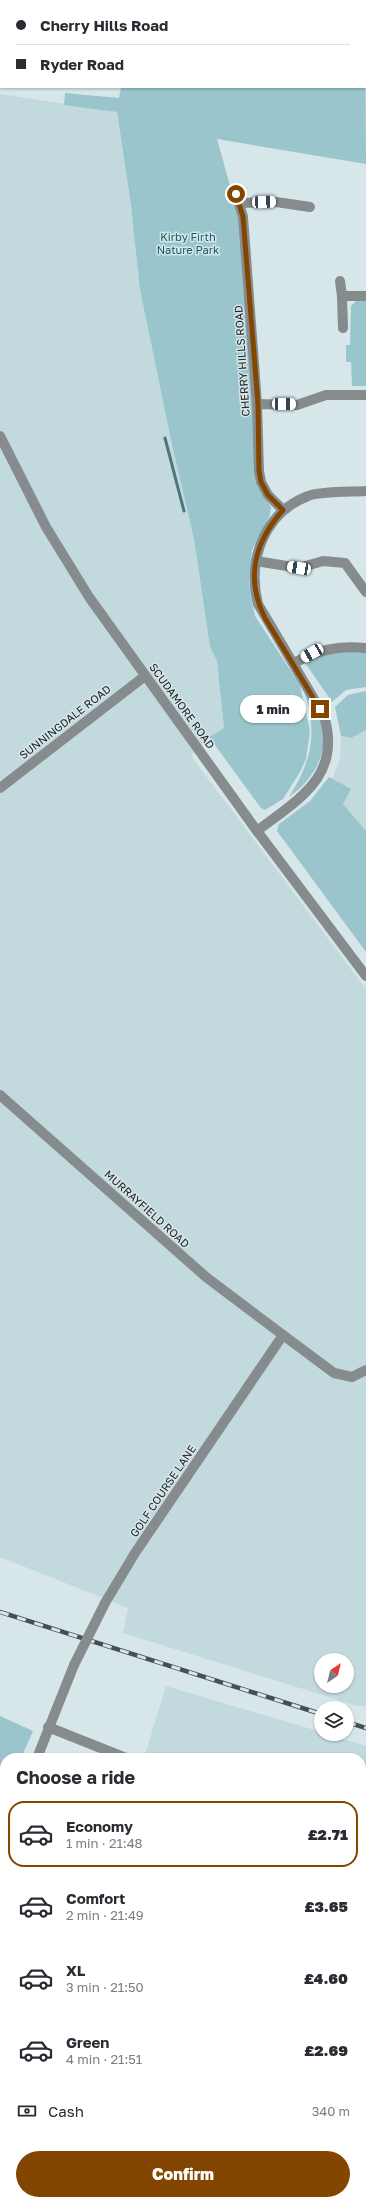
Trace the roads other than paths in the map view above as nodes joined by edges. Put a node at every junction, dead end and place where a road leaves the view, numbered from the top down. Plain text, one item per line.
1 (235, 190) dead end
2 (240, 203) junction
3 (310, 207) dead end
4 (340, 281) dead end
5 (342, 296) junction
6 (366, 296) edge
7 (343, 328) dead end
8 (366, 395) edge
9 (258, 404) junction
10 (0, 436) edge
11 (366, 491) edge
12 (283, 510) junction
13 (256, 561) junction
14 (366, 592) edge
15 (366, 648) edge
16 (294, 663) junction
17 (146, 676) junction
18 (0, 788) edge
19 (257, 831) junction
20 (366, 976) edge
21 (0, 1095) edge
22 (283, 1335) junction
23 (366, 1370) edge
24 (48, 1727) junction
25 (39, 1753) edge
26 (113, 1753) edge

1 - 2 street, CHERRY HILLS ROAD
2 - 3 street
2 - 9 street, CHERRY HILLS ROAD
4 - 5 street
5 - 6 street
5 - 7 street
8 - 9 street
9 - 12 street, CHERRY HILLS ROAD
10 - 17 street, SCUDAMORE ROAD
11 - 12 street
12 - 13 street
13 - 14 street
13 - 16 street
15 - 16 street
16 - 19 street
17 - 18 street, SUNNINGDALE ROAD
17 - 19 street, SCUDAMORE ROAD
19 - 20 street, SCUDAMORE ROAD
21 - 22 street, MURRAYFIELD ROAD
22 - 23 street
22 - 24 street, GOLF COURSE LANE, bridge
24 - 25 street, GOLF COURSE LANE
24 - 26 street

